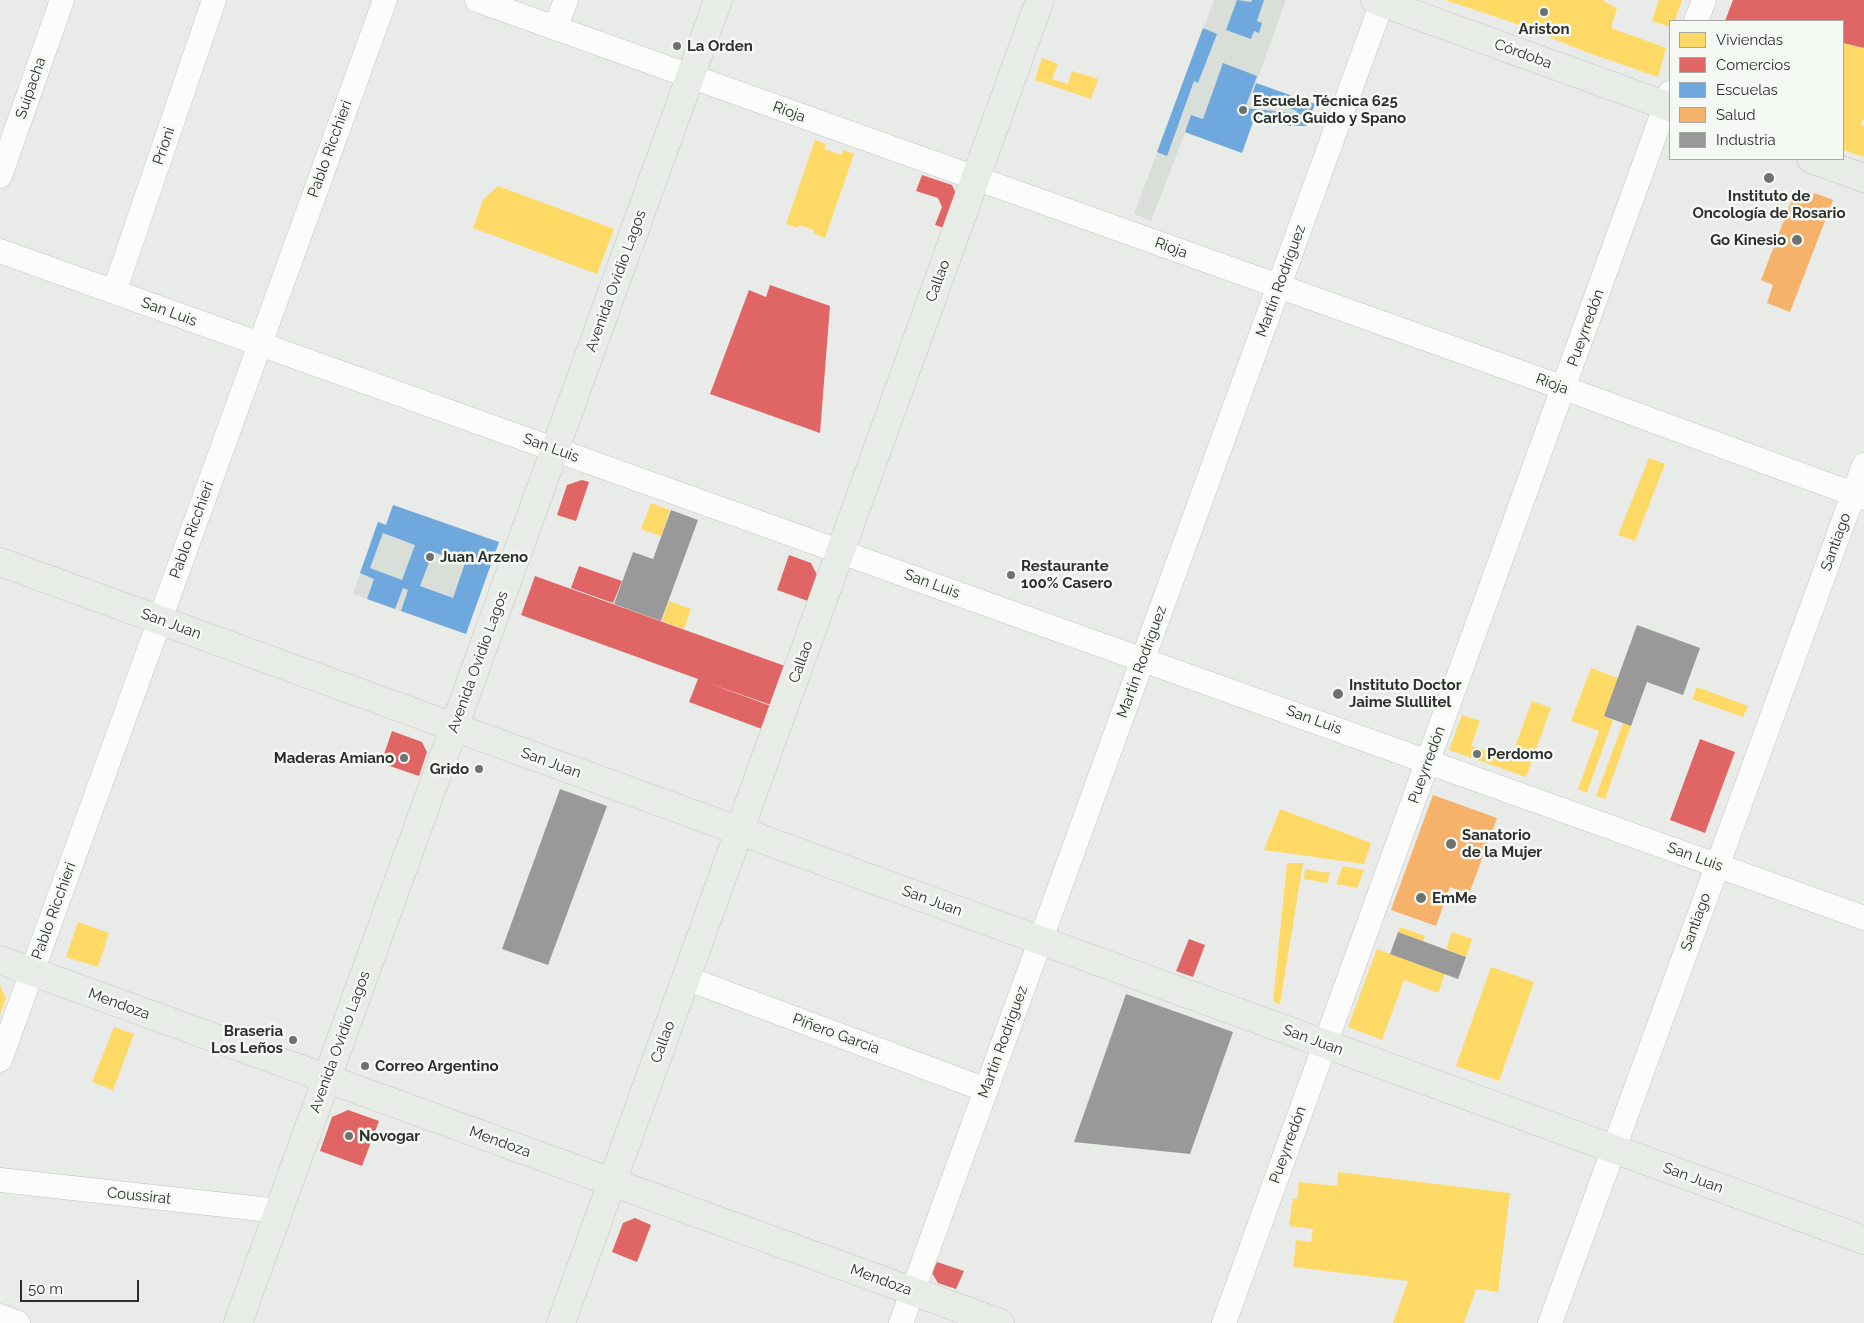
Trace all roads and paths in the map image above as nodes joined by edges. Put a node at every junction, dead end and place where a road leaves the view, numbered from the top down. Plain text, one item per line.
1 (62, 0) edge
2 (214, 0) edge
3 (384, 0) edge
4 (477, 0) edge
5 (566, 0) edge
6 (718, 0) edge
7 (1040, 0) edge
8 (1704, 0) edge
9 (1380, 1) edge
10 (1696, 20) edge
11 (556, 28) junction
12 (691, 76) junction
13 (1669, 102) edge
14 (1814, 160) edge
15 (0, 176) edge
16 (975, 178) junction
17 (1864, 178) edge
18 (0, 251) edge
19 (1279, 286) junction
20 (114, 292) junction
21 (260, 344) junction
22 (1564, 388) junction
23 (555, 450) junction
24 (1864, 465) edge
25 (1859, 496) edge
26 (840, 551) junction
27 (0, 562) edge
28 (160, 620) junction
29 (1143, 659) junction
30 (454, 728) junction
31 (1428, 761) junction
32 (739, 831) junction
33 (1717, 865) junction
34 (1864, 918) edge
35 (1040, 941) junction
36 (0, 960) edge
37 (32, 972) junction
38 (686, 978) junction
39 (1325, 1044) junction
40 (0, 1060) edge
41 (326, 1079) junction
42 (986, 1090) junction
43 (1614, 1149) junction
44 (0, 1180) edge
45 (612, 1182) junction
46 (278, 1211) junction
47 (1864, 1240) edge
48 (912, 1291) junction
49 (0, 1316) edge
50 (18, 1323) edge
51 (238, 1323) edge
52 (561, 1323) edge
53 (901, 1323) edge
54 (1000, 1323) edge
55 (1224, 1323) edge
56 (1550, 1323) edge

1 - 15 street, Suipacha
2 - 20 street, Prioni
3 - 21 street, Pablo Ricchieri
4 - 11 street, Rioja
5 - 11 street
6 - 12 main road, Avenida Ovidio Lagos
7 - 16 main road, Callao
8 - 10 street
9 - 13 main road, Córdoba
9 - 19 street, Martín Rodríguez
11 - 12 street, Rioja
12 - 16 street, Rioja
12 - 23 main road, Avenida Ovidio Lagos
13 - 22 street, Pueyrredón
14 - 17 main road
16 - 19 street, Rioja
16 - 26 main road, Callao
18 - 20 street, San Luis
19 - 22 street, Rioja
19 - 29 street, Martín Rodríguez
20 - 21 street, San Luis
21 - 23 street, San Luis
21 - 28 street, Pablo Ricchieri
22 - 25 street, Rioja
22 - 31 street, Pueyrredón
23 - 26 street, San Luis
23 - 30 main road, Avenida Ovidio Lagos
24 - 25 street, Santiago
25 - 33 street, Santiago
26 - 29 street, San Luis
26 - 32 main road, Callao
27 - 28 main road, San Juan
28 - 30 main road, San Juan
28 - 37 street, Pablo Ricchieri
29 - 31 street, San Luis
29 - 35 street, Martín Rodríguez
30 - 32 main road, San Juan
30 - 41 main road, Avenida Ovidio Lagos
31 - 33 street, San Luis
31 - 39 street, Pueyrredón
32 - 35 main road, San Juan
32 - 38 main road, Callao
33 - 34 street, San Luis
33 - 43 street, Santiago
35 - 39 main road, San Juan
35 - 42 street, Martín Rodríguez
36 - 37 main road, Mendoza
37 - 40 street, Pablo Ricchieri
37 - 41 main road, Mendoza
38 - 42 street, Piñero García
38 - 45 main road, Callao
39 - 43 main road, San Juan
39 - 55 street, Pueyrredón
41 - 45 main road, Mendoza
41 - 46 main road, Avenida Ovidio Lagos
42 - 48 street, Martín Rodríguez
43 - 47 main road, San Juan
43 - 56 street, Santiago
44 - 46 street, Coussirat
45 - 48 main road, Mendoza
45 - 52 main road, Callao
46 - 51 main road, Avenida Ovidio Lagos
48 - 53 street, Martín Rodríguez
48 - 54 main road, Mendoza
49 - 50 street

